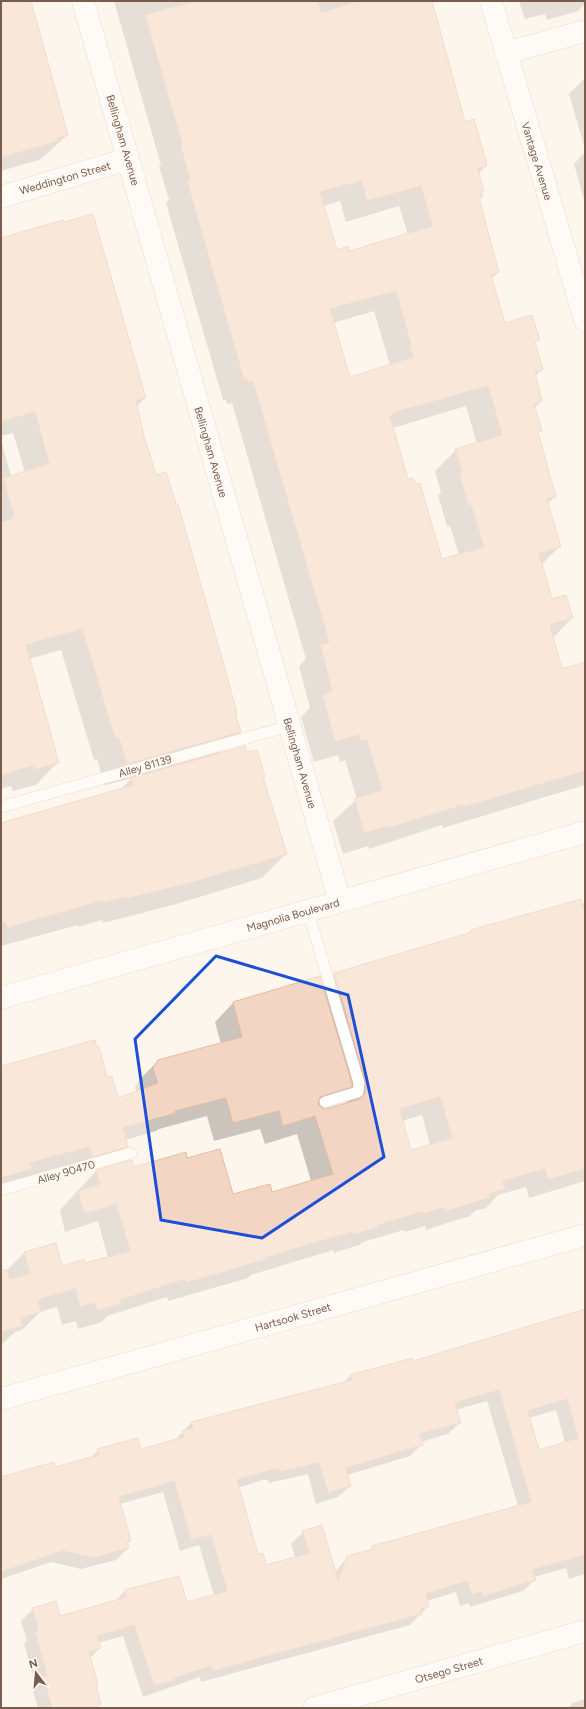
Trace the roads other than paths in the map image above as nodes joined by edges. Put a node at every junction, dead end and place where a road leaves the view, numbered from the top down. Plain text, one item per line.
1 (83, 1) edge
2 (491, 1) edge
3 (585, 31) edge
4 (506, 54) junction
5 (128, 159) junction
6 (1, 197) edge
7 (585, 320) edge
8 (289, 726) junction
9 (1, 807) edge
10 (585, 832) edge
11 (340, 902) junction
12 (308, 911) junction
13 (1, 998) edge
14 (325, 1102) dead end
15 (131, 1153) dead end
16 (1, 1190) edge
17 (585, 1235) edge
18 (1, 1399) edge
19 (585, 1631) edge
20 (314, 1708) edge

1 - 5 street, Bellingham Avenue
2 - 4 street, Vantage Avenue
3 - 4 street
4 - 7 street, Vantage Avenue
5 - 6 street, Weddington Street
5 - 8 street, Bellingham Avenue
8 - 9 lane, Alley 81139
8 - 11 street, Bellingham Avenue
10 - 11 street, Magnolia Boulevard
11 - 12 street, Magnolia Boulevard
12 - 13 street, Magnolia Boulevard
12 - 14 lane
15 - 16 lane, Alley 90470
17 - 18 street, Hartsook Street
19 - 20 street, Otsego Street

